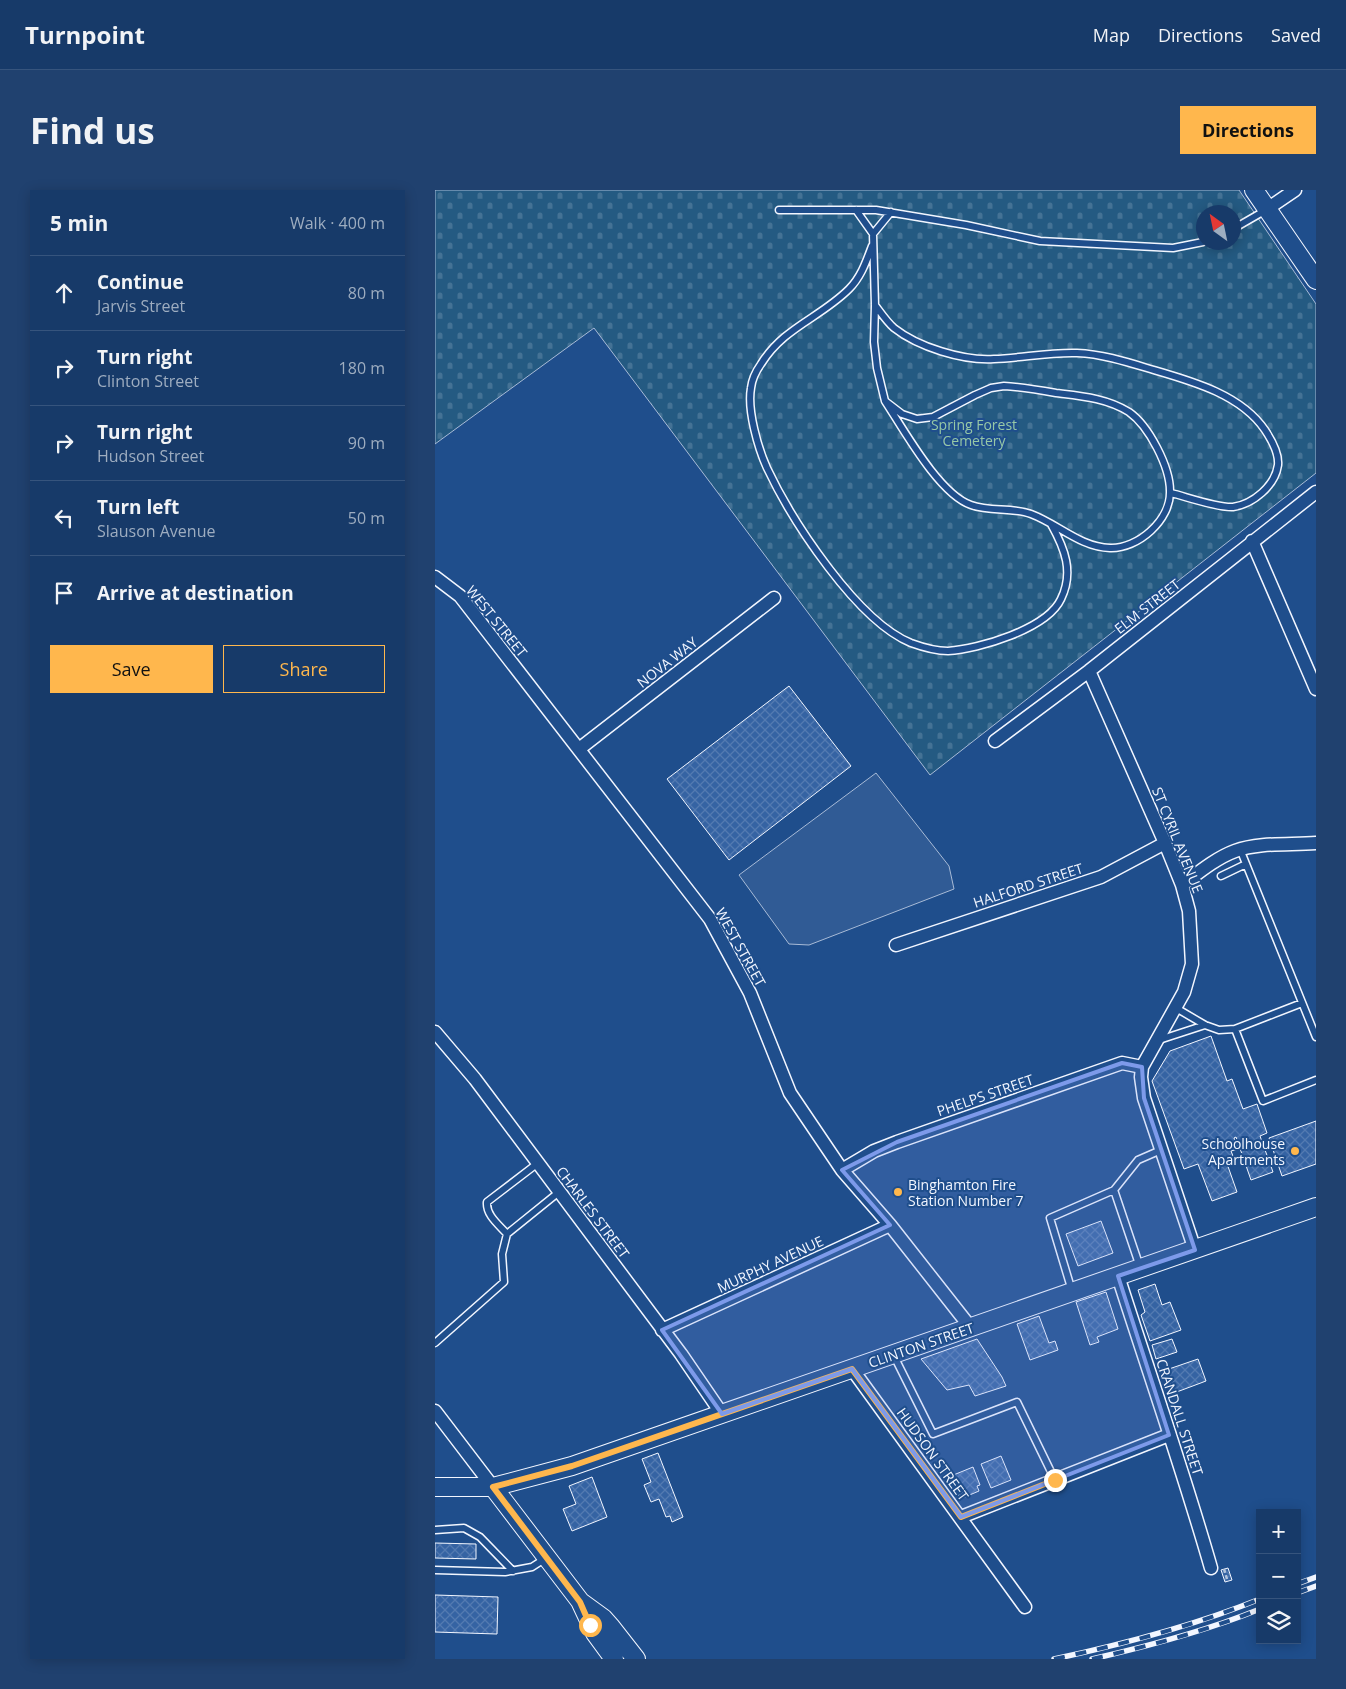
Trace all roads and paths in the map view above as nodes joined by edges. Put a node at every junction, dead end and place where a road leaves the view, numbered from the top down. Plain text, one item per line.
1 (1255, 190) edge
2 (1295, 190) edge
3 (1267, 209) junction
4 (779, 210) dead end
5 (856, 210) junction
6 (891, 212) junction
7 (1241, 224) edge
8 (873, 234) junction
9 (873, 243) junction
10 (1196, 243) edge
11 (1316, 280) edge
12 (875, 305) junction
13 (885, 401) junction
14 (1316, 492) edge
15 (1171, 493) junction
16 (1051, 523) junction
17 (1252, 541) junction
18 (435, 577) edge
19 (774, 598) dead end
20 (1089, 671) junction
21 (1316, 689) edge
22 (995, 741) dead end
23 (579, 750) junction
24 (1165, 843) junction
25 (1316, 843) edge
26 (1240, 849) junction
27 (1246, 864) junction
28 (1221, 876) dead end
29 (1182, 884) junction
30 (896, 945) dead end
31 (1302, 1003) junction
32 (1176, 1008) junction
33 (1205, 1025) junction
34 (1235, 1030) junction
35 (435, 1033) edge
36 (1316, 1035) edge
37 (1157, 1040) junction
38 (1142, 1067) junction
39 (1316, 1080) edge
40 (1161, 1150) junction
41 (538, 1163) junction
42 (842, 1170) junction
43 (1114, 1190) junction
44 (559, 1192) junction
45 (1316, 1207) edge
46 (890, 1225) junction
47 (507, 1234) junction
48 (1195, 1250) junction
49 (1141, 1268) junction
50 (1118, 1276) junction
51 (1072, 1292) junction
52 (971, 1328) junction
53 (662, 1330) junction
54 (435, 1343) edge
55 (893, 1355) junction
56 (852, 1369) junction
57 (435, 1411) edge
58 (722, 1414) junction
59 (1169, 1435) junction
60 (1055, 1480) junction
61 (435, 1487) edge
62 (493, 1487) junction
63 (961, 1517) junction
64 (435, 1530) edge
65 (547, 1558) junction
66 (1211, 1568) dead end
67 (1224, 1569) dead end
68 (435, 1570) edge
69 (513, 1571) junction
70 (1227, 1579) dead end
71 (580, 1602) junction
72 (1025, 1607) dead end
73 (615, 1659) edge
74 (636, 1659) edge

1 - 3 street
2 - 3 street
3 - 7 lane
3 - 11 street
4 - 5 lane
5 - 6 lane
5 - 8 lane
6 - 8 lane
6 - 10 lane
8 - 9 lane
9 - 12 lane
9 - 16 lane
12 - 13 lane
12 - 15 lane
13 - 15 lane
13 - 16 lane
14 - 17 street, ELM STREET
15 - 16 lane
17 - 20 street, ELM STREET
17 - 21 street
18 - 23 street, WEST STREET
19 - 23 street, NOVA WAY
20 - 22 street, ELM STREET
20 - 24 street, ST CYRIL AVENUE
23 - 42 street, WEST STREET
24 - 29 street, ST CYRIL AVENUE
24 - 30 street, HALFORD STREET
25 - 26 street
26 - 27 lane
26 - 29 street
27 - 28 lane
27 - 31 lane
29 - 32 street, ST CYRIL AVENUE
31 - 34 lane
31 - 36 lane
32 - 33 lane
32 - 37 street, ST CYRIL AVENUE
33 - 34 lane
33 - 37 lane
34 - 39 lane
35 - 41 street, CHARLES STREET
37 - 38 street, ST CYRIL AVENUE
38 - 40 street
38 - 42 street, PHELPS STREET
40 - 43 lane
40 - 48 street
41 - 44 street, CHARLES STREET
41 - 47 lane
42 - 46 street, WEST STREET
43 - 49 lane
43 - 51 lane
44 - 47 lane
44 - 53 street, CHARLES STREET
45 - 48 street, CLINTON STREET
46 - 52 street, WEST STREET
46 - 53 street, MURPHY AVENUE
47 - 54 lane
48 - 49 street, CLINTON STREET
49 - 50 street, CLINTON STREET
50 - 51 street, CLINTON STREET
50 - 59 street, CRANDALL STREET
51 - 52 street, CLINTON STREET
52 - 55 street, CLINTON STREET
53 - 58 street, CHARLES STREET
55 - 56 street, CLINTON STREET
55 - 60 lane
56 - 58 street, CLINTON STREET
56 - 63 street, HUDSON STREET
57 - 62 street
58 - 62 street, CLINTON STREET
59 - 60 street
59 - 66 street, CRANDALL STREET
60 - 63 street
61 - 62 street, CLINTON STREET
62 - 65 street
63 - 72 street, HUDSON STREET
64 - 69 lane
65 - 69 lane
65 - 71 street
67 - 70 path
68 - 69 lane
71 - 73 street
71 - 74 street

